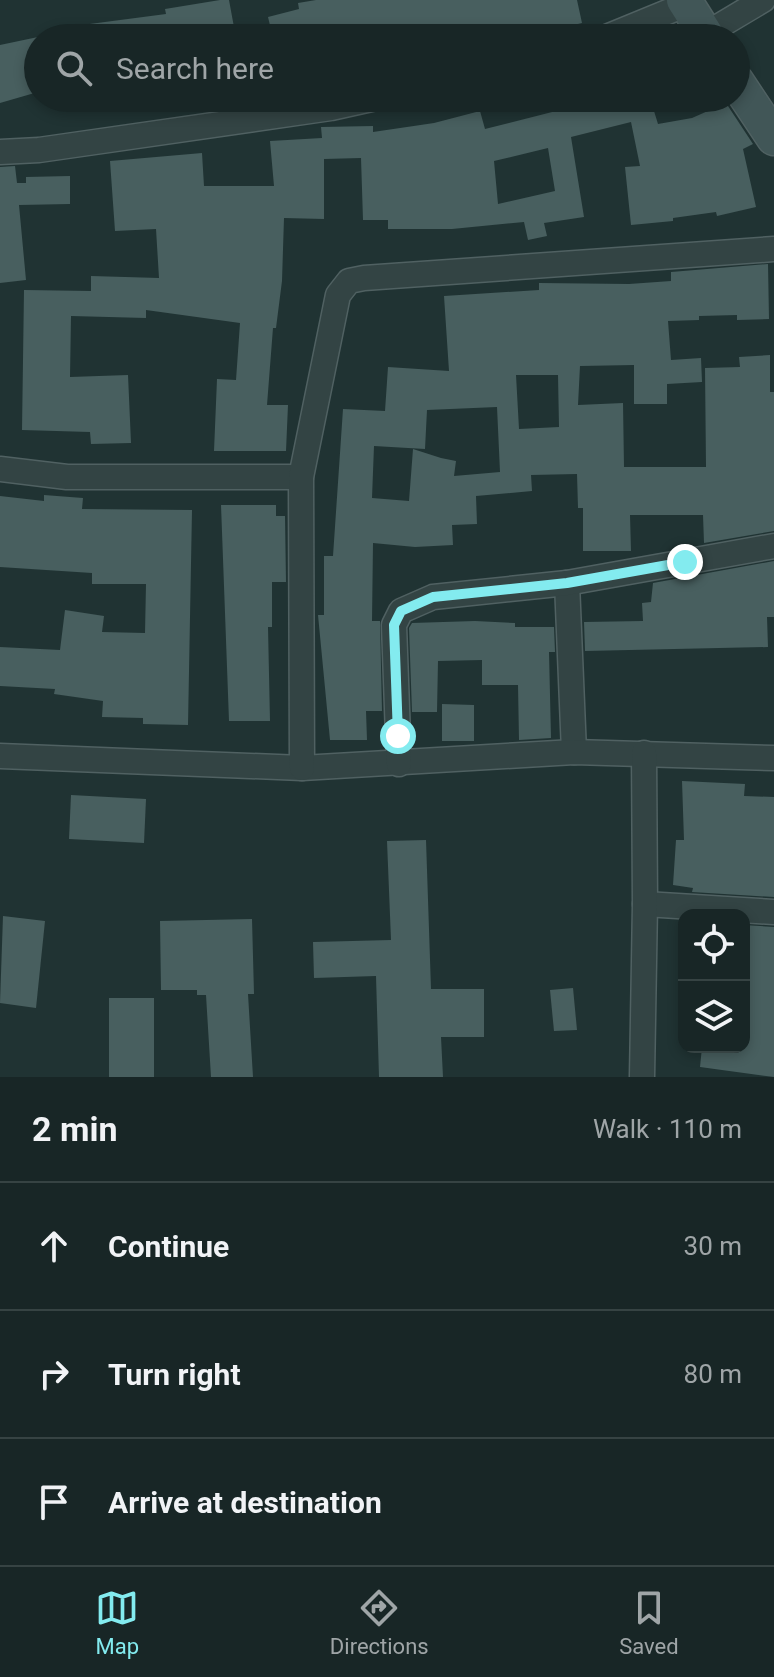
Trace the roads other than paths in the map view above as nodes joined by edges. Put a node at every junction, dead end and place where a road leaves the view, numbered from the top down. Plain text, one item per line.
1 (763, 0) edge
2 (686, 2) edge
3 (636, 24) edge
4 (700, 24) edge
5 (726, 24) edge
6 (750, 102) edge
7 (303, 112) edge
8 (774, 138) edge
9 (0, 152) edge
10 (774, 249) edge
11 (0, 469) edge
12 (301, 477) junction
13 (774, 546) edge
14 (567, 583) junction
15 (574, 752) junction
16 (644, 753) junction
17 (0, 756) edge
18 (774, 758) edge
19 (399, 764) junction
20 (302, 768) junction
21 (645, 904) junction
22 (774, 912) edge
23 (642, 1077) edge

1 - 5 street
2 - 3 street
2 - 4 street
6 - 8 street
7 - 9 street
10 - 12 street
11 - 12 street
12 - 20 street
13 - 14 street
14 - 15 street
14 - 19 street
15 - 16 street
15 - 19 street
16 - 18 street
16 - 21 street
17 - 20 street
19 - 20 street
21 - 22 street
21 - 23 street

